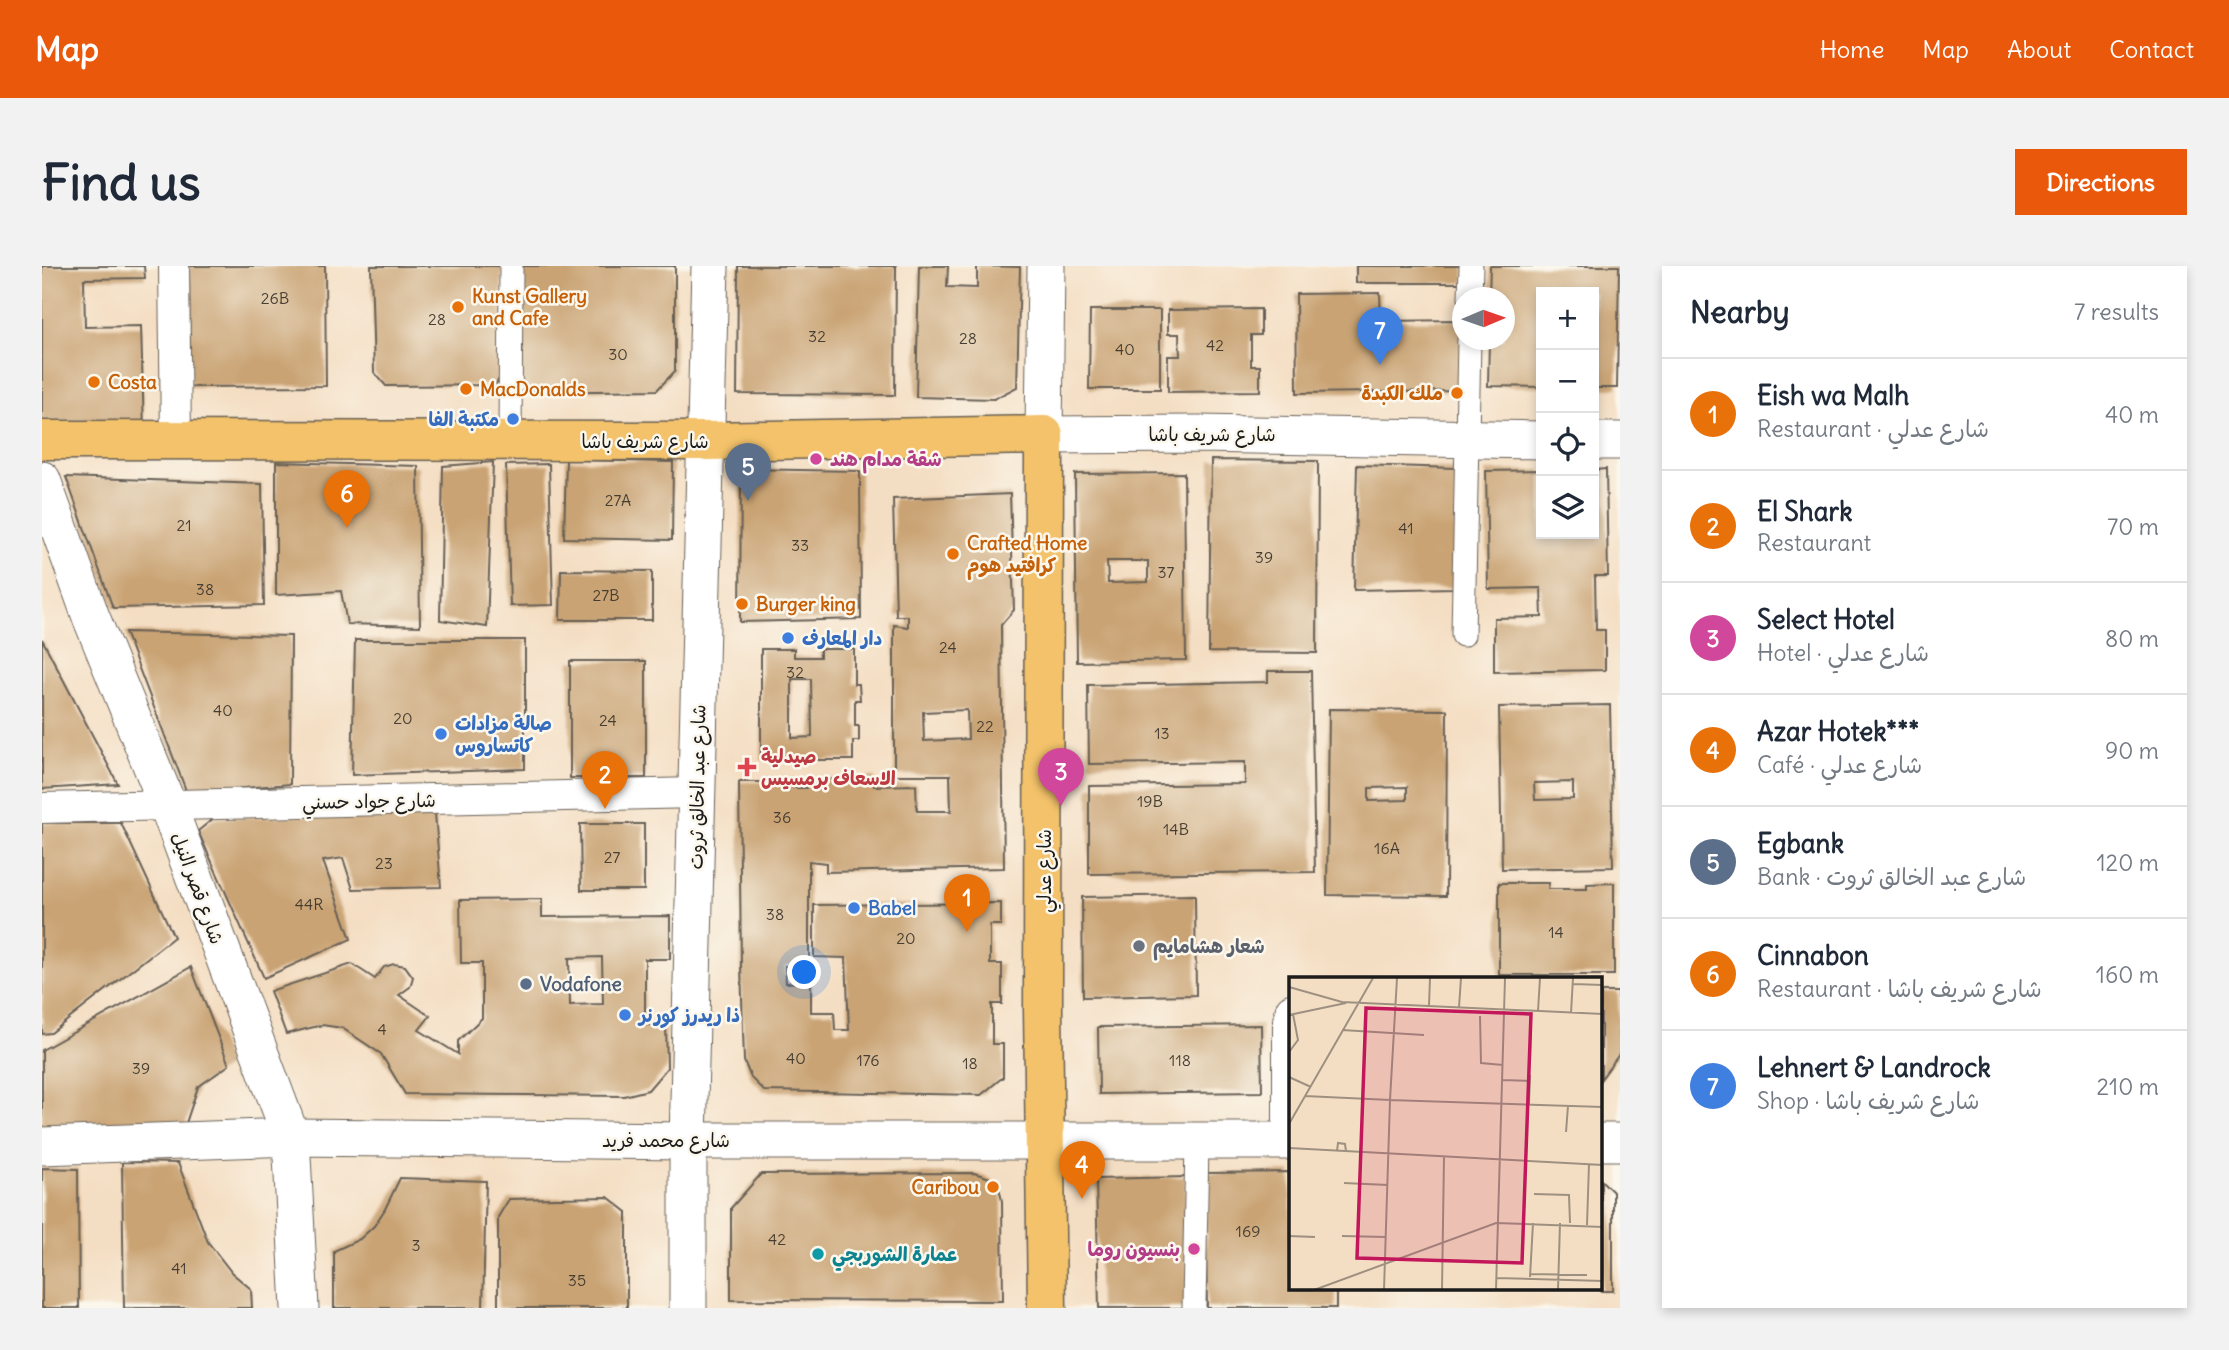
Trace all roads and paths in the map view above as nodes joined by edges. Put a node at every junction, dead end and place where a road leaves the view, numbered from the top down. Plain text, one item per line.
1 (174, 266) edge
2 (511, 266) edge
3 (710, 266) edge
4 (1046, 266) edge
5 (1471, 266) edge
6 (1470, 287) edge
7 (1469, 350) edge
8 (1044, 435) junction
9 (1467, 438) junction
10 (42, 440) edge
11 (176, 440) junction
12 (1536, 440) edge
13 (510, 441) junction
14 (706, 441) junction
15 (1599, 441) edge
16 (1620, 442) edge
17 (42, 480) edge
18 (1463, 635) dead end
19 (697, 793) junction
20 (168, 806) junction
21 (42, 808) edge
22 (1289, 1017) edge
23 (291, 1138) junction
24 (688, 1141) junction
25 (1045, 1141) junction
26 (1197, 1141) junction
27 (1289, 1141) edge
28 (1602, 1142) edge
29 (1620, 1142) edge
30 (42, 1146) edge
31 (300, 1308) edge
32 (688, 1308) edge
33 (1047, 1308) edge
34 (1194, 1308) edge

1 - 11 street
2 - 13 street
3 - 14 street, شارع عبد الخالق ثروت
4 - 8 street, شارع عدلي
5 - 6 street
7 - 9 street
8 - 9 street, شارع شريف باشا
8 - 14 main road, شارع شريف باشا
8 - 25 main road, شارع عدلي
9 - 12 street, شارع شريف باشا
9 - 18 street
10 - 11 main road, شارع شريف باشا
11 - 13 main road, شارع شريف باشا
13 - 14 main road, شارع شريف باشا
14 - 19 street, شارع عبد الخالق ثروت
15 - 16 street
17 - 20 street, شارع قصر النيل
19 - 20 street, شارع جواد حسني
19 - 24 street, شارع عبد الخالق ثروت
20 - 21 street, شارع جواد حسني
20 - 23 street, شارع قصر النيل
22 - 27 street
23 - 24 street, شارع محمد فريد
23 - 30 street, شارع محمد فريد
23 - 31 street, شارع قصر النيل
24 - 25 street, شارع محمد فريد
24 - 32 street, شارع عبد الخالق ثروت
25 - 26 street, شارع محمد فريد
25 - 33 main road, شارع عدلي
26 - 27 street, شارع محمد فريد
26 - 34 street
28 - 29 street

